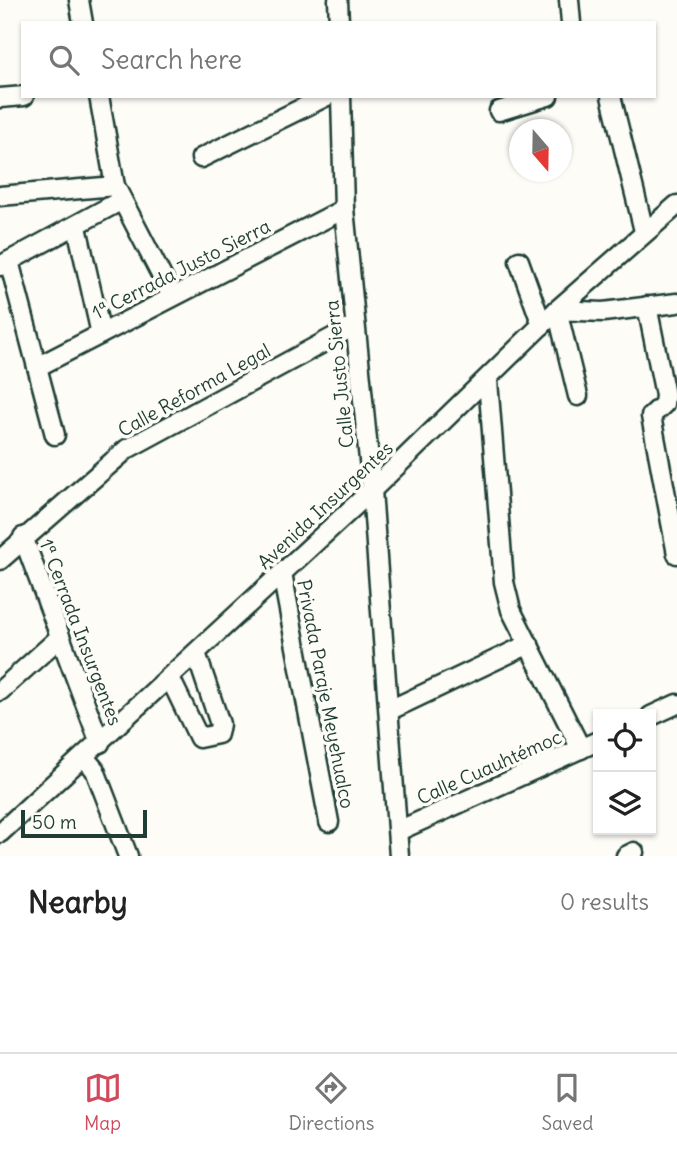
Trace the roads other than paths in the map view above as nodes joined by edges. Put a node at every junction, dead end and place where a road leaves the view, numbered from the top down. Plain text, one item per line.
1 (79, 0) edge
2 (338, 0) edge
3 (569, 0) edge
4 (83, 21) edge
5 (338, 21) edge
6 (571, 21) edge
7 (21, 96) edge
8 (0, 98) edge
9 (99, 98) edge
10 (323, 98) edge
11 (341, 98) edge
12 (537, 98) edge
13 (612, 98) edge
14 (499, 111) dead end
15 (201, 158) dead end
16 (118, 193) junction
17 (0, 196) edge
18 (677, 205) edge
19 (344, 209) junction
20 (77, 227) junction
21 (644, 231) junction
22 (519, 261) dead end
23 (5, 264) edge
24 (172, 296) junction
25 (677, 303) edge
26 (647, 306) junction
27 (557, 310) junction
28 (542, 325) junction
29 (354, 326) junction
30 (101, 334) junction
31 (37, 368) junction
32 (488, 381) junction
33 (579, 396) dead end
34 (55, 435) dead end
35 (372, 490) junction
36 (23, 537) junction
37 (677, 554) edge
38 (0, 560) edge
39 (282, 573) junction
40 (59, 638) junction
41 (529, 644) junction
42 (196, 653) junction
43 (170, 678) junction
44 (0, 691) edge
45 (677, 704) edge
46 (390, 710) junction
47 (656, 714) edge
48 (100, 743) junction
49 (593, 743) edge
50 (581, 749) junction
51 (84, 757) junction
52 (329, 822) dead end
53 (397, 831) junction
54 (0, 833) edge
55 (128, 856) edge
56 (399, 856) edge

1 - 4 street
2 - 5 street
3 - 6 street
7 - 8 street
9 - 16 street
10 - 15 street
11 - 19 street, Calle Justo Sierra
12 - 14 street
13 - 21 street
16 - 17 street
16 - 20 street
16 - 24 street
18 - 21 street, Avenida Insurgentes
19 - 24 street, 1ª Cerrada Justo Sierra
19 - 29 street, Calle Justo Sierra
20 - 23 street
20 - 30 street
21 - 27 street, Avenida Insurgentes
22 - 28 street
23 - 31 street
24 - 30 street, 1ª Cerrada Justo Sierra
25 - 26 street
26 - 27 street
26 - 37 street
27 - 28 street, Avenida Insurgentes
27 - 33 street
28 - 32 street, Avenida Insurgentes
29 - 35 street, Calle Justo Sierra
29 - 36 street, Calle Reforma Legal
30 - 31 street, 1ª Cerrada Justo Sierra
31 - 34 street
32 - 35 street, Avenida Insurgentes
32 - 41 street
35 - 39 street, Avenida Insurgentes
35 - 46 street, Calle Justo Sierra
36 - 38 street, Calle Reforma Legal
36 - 40 street, 1ª Cerrada Insurgentes
39 - 42 street, Avenida Insurgentes
39 - 52 street, Privada Paraje Meyehualco
40 - 44 street
40 - 48 street, 1ª Cerrada Insurgentes
41 - 46 street
41 - 50 street
42 - 43 street, Avenida Insurgentes
42 - 43 street
43 - 48 street, Avenida Insurgentes
45 - 47 street
46 - 53 street, Calle Justo Sierra
48 - 51 street, Avenida Insurgentes
49 - 50 street, Calle Cuauhtémoc
50 - 53 street, Calle Cuauhtémoc
51 - 54 street, Avenida Insurgentes
51 - 55 street
53 - 56 street, Calle Justo Sierra

